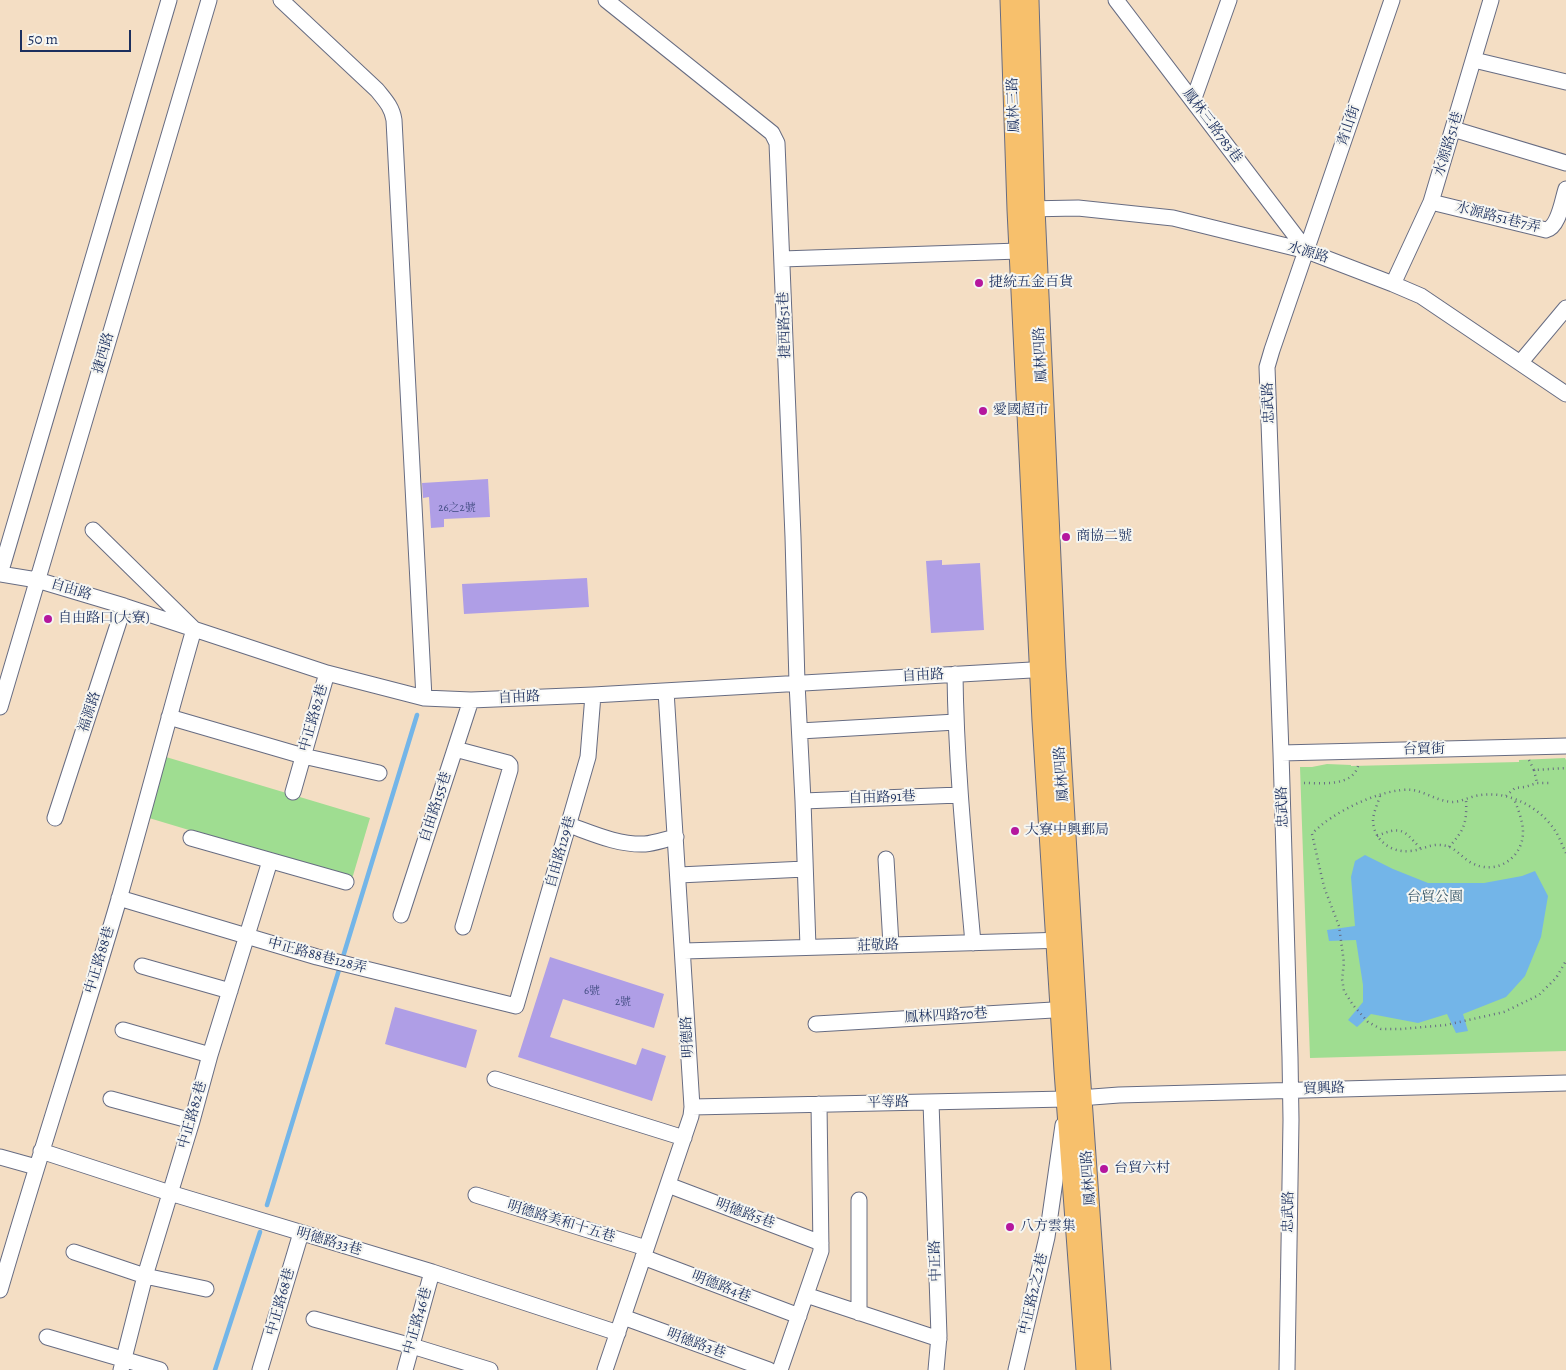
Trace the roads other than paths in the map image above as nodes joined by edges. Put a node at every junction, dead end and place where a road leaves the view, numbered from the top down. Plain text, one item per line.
1 (170, 0) edge
2 (209, 0) edge
3 (281, 0) edge
4 (606, 0) edge
5 (1010, 0) edge
6 (1030, 0) edge
7 (1116, 0) edge
8 (1228, 0) edge
9 (1392, 0) edge
10 (1491, 0) edge
11 (1474, 60) junction
12 (1566, 82) edge
13 (1193, 101) junction
14 (1453, 129) junction
15 (1566, 162) edge
16 (1566, 189) edge
17 (1431, 202) junction
18 (1026, 209) junction
19 (1019, 251) junction
20 (1307, 251) junction
21 (782, 259) junction
22 (1393, 284) junction
23 (1566, 308) edge
24 (1520, 363) junction
25 (1566, 394) edge
26 (93, 530) dead end
27 (0, 574) edge
28 (37, 580) junction
29 (124, 606) junction
30 (194, 630) junction
31 (1048, 669) junction
32 (327, 673) junction
33 (955, 674) junction
34 (797, 683) junction
35 (666, 691) junction
36 (593, 695) junction
37 (424, 698) junction
38 (471, 700) junction
39 (0, 707) edge
40 (169, 717) junction
41 (956, 722) junction
42 (800, 730) junction
43 (1566, 746) edge
44 (455, 749) junction
45 (1281, 753) junction
46 (303, 756) junction
47 (379, 773) dead end
48 (293, 792) dead end
49 (960, 795) junction
50 (804, 801) junction
51 (55, 818) dead end
52 (569, 825) junction
53 (676, 837) junction
54 (191, 838) dead end
55 (886, 859) dead end
56 (270, 861) junction
57 (805, 869) junction
58 (679, 875) junction
59 (346, 882) dead end
60 (119, 898) junction
61 (401, 915) dead end
62 (463, 927) dead end
63 (247, 936) junction
64 (1064, 940) junction
65 (973, 943) junction
66 (891, 945) junction
67 (808, 948) junction
68 (684, 951) junction
69 (142, 966) dead end
70 (230, 991) junction
71 (516, 1006) joint
72 (1068, 1009) junction
73 (816, 1024) dead end
74 (123, 1030) dead end
75 (210, 1055) junction
76 (495, 1080) dead end
77 (1566, 1083) edge
78 (1290, 1090) junction
79 (1075, 1098) junction
80 (111, 1099) dead end
81 (931, 1102) junction
82 (819, 1104) junction
83 (692, 1107) junction
84 (192, 1121) junction
85 (684, 1138) junction
86 (41, 1151) junction
87 (0, 1157) edge
88 (36, 1167) junction
89 (668, 1185) junction
90 (170, 1193) junction
91 (476, 1195) dead end
92 (859, 1200) dead end
93 (301, 1234) junction
94 (821, 1243) junction
95 (74, 1252) dead end
96 (645, 1252) junction
97 (432, 1272) junction
98 (145, 1276) junction
99 (206, 1289) dead end
100 (0, 1290) edge
101 (806, 1296) junction
102 (859, 1313) junction
103 (799, 1316) junction
104 (623, 1317) junction
105 (314, 1319) dead end
106 (618, 1333) junction
107 (47, 1337) dead end
108 (938, 1339) junction
109 (412, 1346) junction
110 (123, 1364) edge
111 (160, 1370) edge
112 (260, 1370) edge
113 (404, 1370) edge
114 (490, 1370) edge
115 (605, 1370) edge
116 (770, 1370) edge
117 (780, 1370) edge
118 (936, 1370) edge
119 (1016, 1370) edge
120 (1086, 1370) edge
121 (1101, 1370) edge
122 (1287, 1370) edge

1 - 27 street
2 - 28 street, 捷西路
3 - 37 street
4 - 21 street, 捷西路51巷
5 - 18 main road, 鳳林三路
6 - 18 main road, 鳳林三路
7 - 13 street, 鳳林三路783巷
8 - 13 street
9 - 20 street, 青山街
10 - 11 street, 水源路51巷
11 - 12 street
11 - 14 street, 水源路51巷
13 - 20 street, 鳳林三路783巷
14 - 15 street
14 - 17 street, 水源路51巷
16 - 17 street, 水源路51巷7弄
17 - 22 street, 水源路51巷
18 - 19 main road, 鳳林四路
18 - 20 street, 水源路
18 - 31 main road, 鳳林四路
19 - 21 street
19 - 31 main road, 鳳林四路
20 - 22 street, 水源路
20 - 45 street, 忠武路
21 - 34 street, 捷西路51巷
22 - 24 street, 水源路
23 - 24 street
24 - 25 street, 水源路
26 - 30 street
27 - 28 street, 自由路
28 - 29 street, 自由路
28 - 39 street, 捷西路
29 - 30 street, 自由路
29 - 51 street, 福源路
30 - 32 street, 自由路
30 - 40 street, 中正路88巷
31 - 33 street, 自由路
31 - 64 main road, 鳳林四路
32 - 37 street, 自由路
32 - 46 street, 中正路82巷
33 - 34 street, 自由路
33 - 41 street
34 - 35 street, 自由路
34 - 42 street, 捷西路51巷
35 - 36 street, 自由路
35 - 53 street, 明德路
36 - 38 street, 自由路
36 - 52 street, 自由路129巷
37 - 38 street, 自由路
38 - 44 street, 自由路155巷
40 - 46 street
40 - 60 street, 中正路88巷
41 - 42 street
41 - 49 street
42 - 50 street
43 - 45 street, 台貿街
44 - 61 street, 自由路155巷
44 - 62 street
45 - 78 street, 忠武路
46 - 47 street
46 - 48 street, 中正路82巷
49 - 50 street, 自由路91巷
49 - 65 street
50 - 57 street
52 - 53 street
52 - 71 street, 自由路129巷
53 - 58 street, 明德路
54 - 56 street
55 - 66 street
56 - 59 street
56 - 63 street, 中正路82巷
57 - 58 street
57 - 67 street
58 - 68 street, 明德路
60 - 63 street, 中正路88巷128弄
60 - 86 street, 中正路88巷
63 - 70 street, 中正路82巷
63 - 71 street, 中正路88巷128弄
64 - 65 street, 莊敬路
64 - 72 main road, 鳳林四路
65 - 66 street, 莊敬路
66 - 67 street, 莊敬路
67 - 68 street, 莊敬路
68 - 83 street, 明德路
69 - 70 street
70 - 75 street, 中正路82巷
72 - 73 street, 鳳林四路70巷
72 - 79 main road, 鳳林四路
74 - 75 street
75 - 84 street, 中正路82巷
76 - 85 street
77 - 78 street, 貿興路
78 - 79 street, 貿興路
78 - 122 street, 忠武路
79 - 81 street, 平等路
79 - 119 street, 中正路2之2巷
79 - 120 main road, 鳳林四路
79 - 121 main road, 鳳林四路
80 - 84 street
81 - 82 street, 平等路
81 - 108 street, 中正路
82 - 83 street, 平等路
82 - 94 street
83 - 85 street, 明德路
84 - 90 street, 中正路82巷
85 - 89 street, 明德路
86 - 88 street, 中正路88巷
86 - 90 street, 明德路33巷
87 - 88 street
88 - 100 street, 中正路88巷
89 - 94 street, 明德路5巷
89 - 96 street, 明德路
90 - 93 street, 明德路33巷
90 - 98 street, 中正路82巷
91 - 96 street, 明德路美和十五巷
92 - 102 street
93 - 97 street, 明德路33巷
93 - 112 street, 中正路68巷
94 - 101 street
95 - 98 street
96 - 103 street, 明德路4巷
96 - 104 street, 明德路
97 - 106 street, 明德路33巷
97 - 109 street, 中正路46巷
98 - 99 street
98 - 110 street, 中正路82巷
101 - 102 street
101 - 103 street
102 - 108 street
103 - 117 street
104 - 106 street, 明德路
104 - 116 street, 明德路3巷
105 - 109 street
106 - 115 street, 明德路
107 - 110 street
108 - 118 street, 中正路
109 - 113 street, 中正路46巷
109 - 114 street
110 - 111 street

